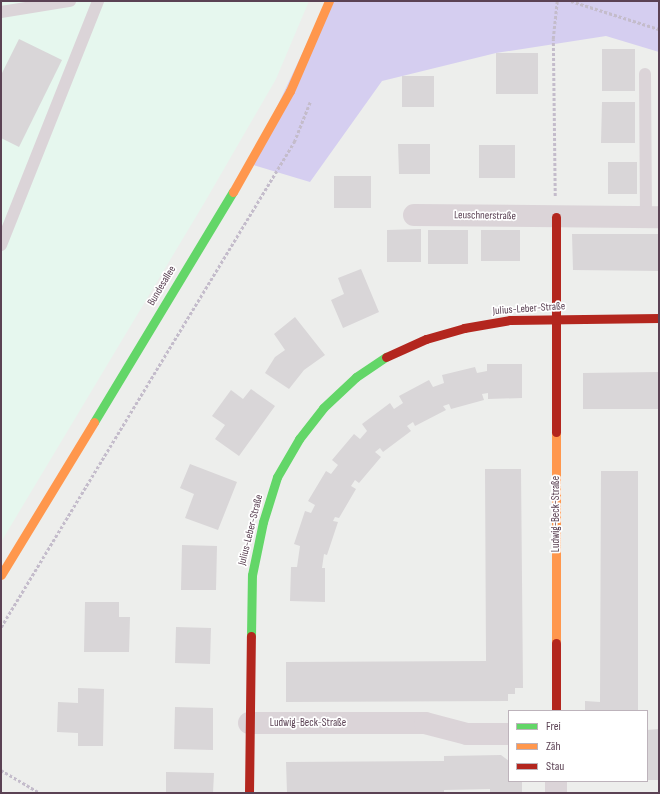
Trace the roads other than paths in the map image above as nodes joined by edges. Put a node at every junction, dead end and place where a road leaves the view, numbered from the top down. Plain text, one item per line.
1 (70, 1) edge
2 (98, 1) edge
3 (329, 1) edge
4 (1, 12) edge
5 (645, 74) dead end
6 (414, 215) dead end
7 (653, 217) edge
8 (556, 218) junction
9 (1, 245) edge
10 (556, 318) junction
11 (659, 318) edge
12 (1, 575) edge
13 (556, 710) edge
14 (249, 723) junction
15 (508, 734) edge
16 (556, 782) edge
17 (249, 793) edge
18 (556, 793) edge

1 - 4 lane
2 - 9 lane
3 - 12 street, Bundesallee
5 - 7 lane
6 - 8 street, Leuschnerstraße
7 - 8 street, Leuschnerstraße
8 - 10 street
10 - 11 street, Julius-Leber-Straße
10 - 13 street, Ludwig-Beck-Straße
10 - 14 street, Julius-Leber-Straße
14 - 15 street, Ludwig-Beck-Straße
14 - 17 street, Julius-Leber-Straße
16 - 18 street

